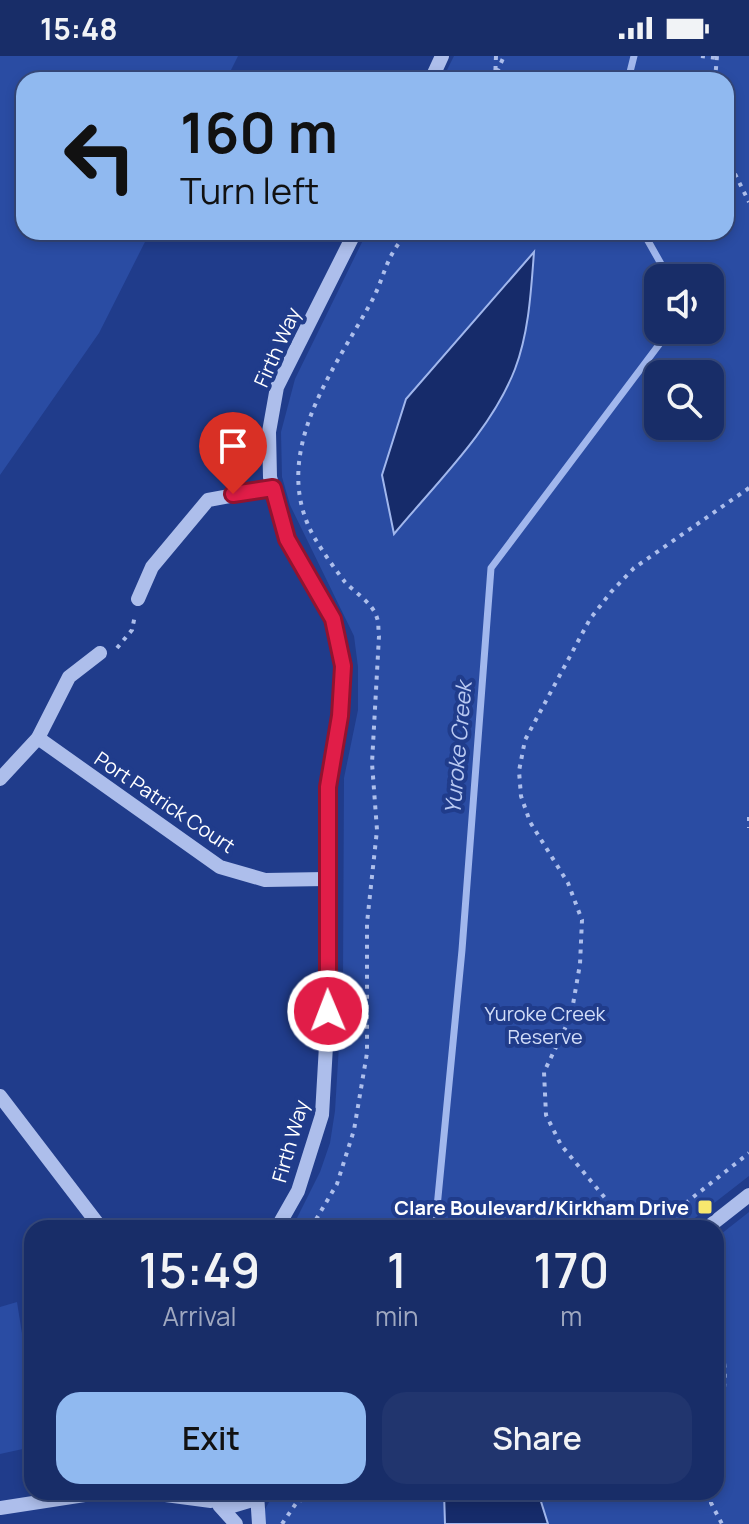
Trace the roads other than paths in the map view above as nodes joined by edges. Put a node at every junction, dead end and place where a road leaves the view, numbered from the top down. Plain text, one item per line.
1 (351, 240) edge
2 (273, 488) junction
3 (138, 599) road end
4 (100, 653) road end
5 (38, 738) junction
6 (0, 779) edge
7 (326, 879) junction
8 (0, 1096) edge
9 (749, 1195) edge
10 (95, 1220) edge
11 (282, 1220) edge
12 (717, 1220) edge
13 (52, 1500) edge
14 (212, 1500) edge
15 (215, 1500) edge
16 (248, 1500) edge
17 (257, 1500) edge
18 (0, 1508) edge
19 (236, 1524) edge
20 (259, 1524) edge

1 - 2 street, Firth Way
2 - 3 street
2 - 7 street, Firth Way
4 - 5 street
5 - 6 street
5 - 7 street, Port Patrick Court
7 - 11 street, Firth Way
8 - 10 street
9 - 12 street
13 - 18 street
14 - 19 street
15 - 16 street
17 - 20 street

